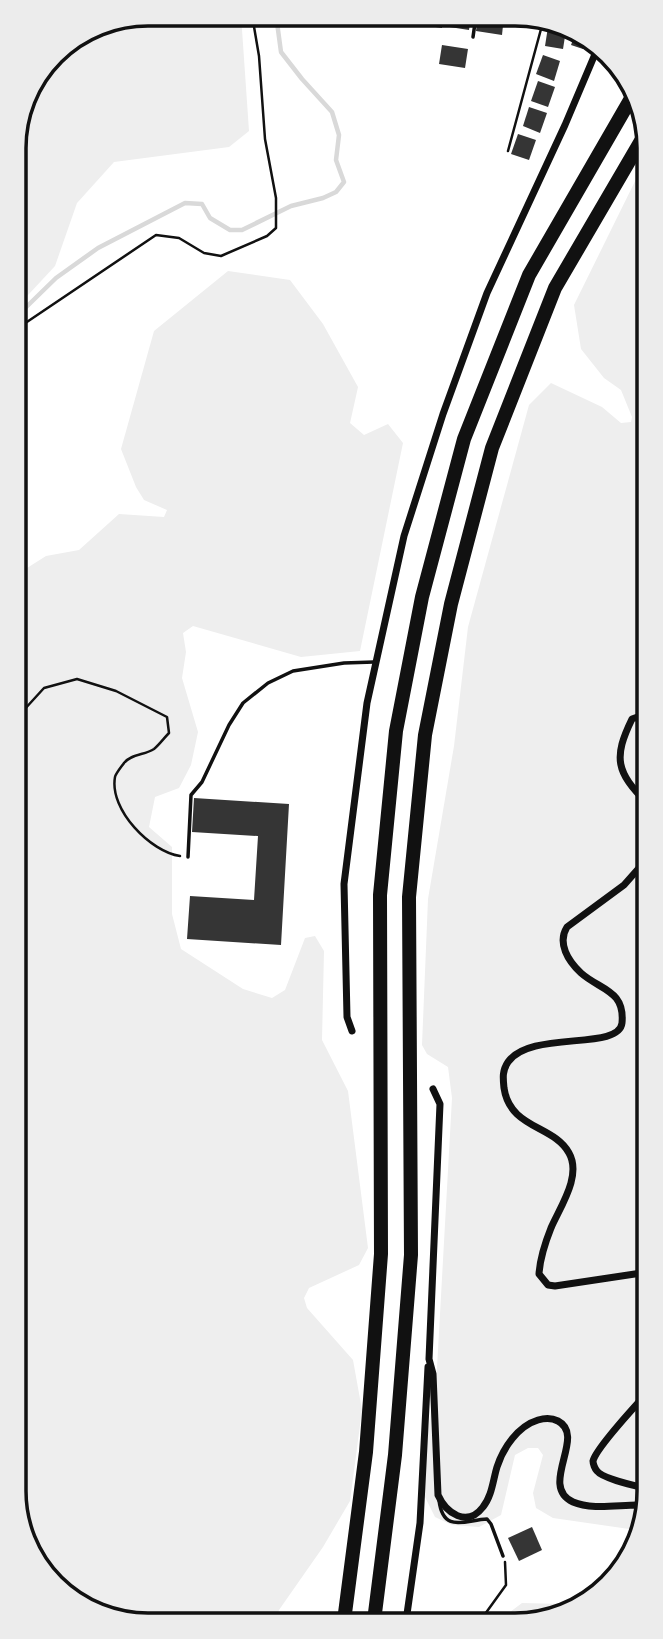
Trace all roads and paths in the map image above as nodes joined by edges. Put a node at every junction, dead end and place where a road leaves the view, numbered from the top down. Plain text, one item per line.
1 (254, 26) edge
2 (475, 26) edge
3 (541, 30) edge
4 (473, 37) dead end
5 (594, 56) edge
6 (628, 105) edge
7 (637, 148) edge
8 (508, 150) dead end
9 (27, 322) edge
10 (376, 662) junction
11 (27, 707) edge
12 (637, 718) edge
13 (637, 793) edge
14 (188, 857) joint
15 (636, 871) edge
16 (352, 1031) dead end
17 (433, 1089) dead end
18 (636, 1274) edge
19 (429, 1359) junction
20 (636, 1404) edge
21 (636, 1485) edge
22 (438, 1495) junction
23 (635, 1505) edge
24 (503, 1556) joint
25 (345, 1613) edge
26 (375, 1613) edge
27 (407, 1613) edge
28 (486, 1613) edge

1 - 9 path
2 - 4 lane
3 - 8 path
5 - 10 street
6 - 25 highway
7 - 26 highway
10 - 14 lane
10 - 16 street
11 - 14 path
12 - 13 street
15 - 18 street
17 - 19 street
19 - 22 street
19 - 27 street
20 - 21 street
22 - 23 street
22 - 24 lane
24 - 28 path

